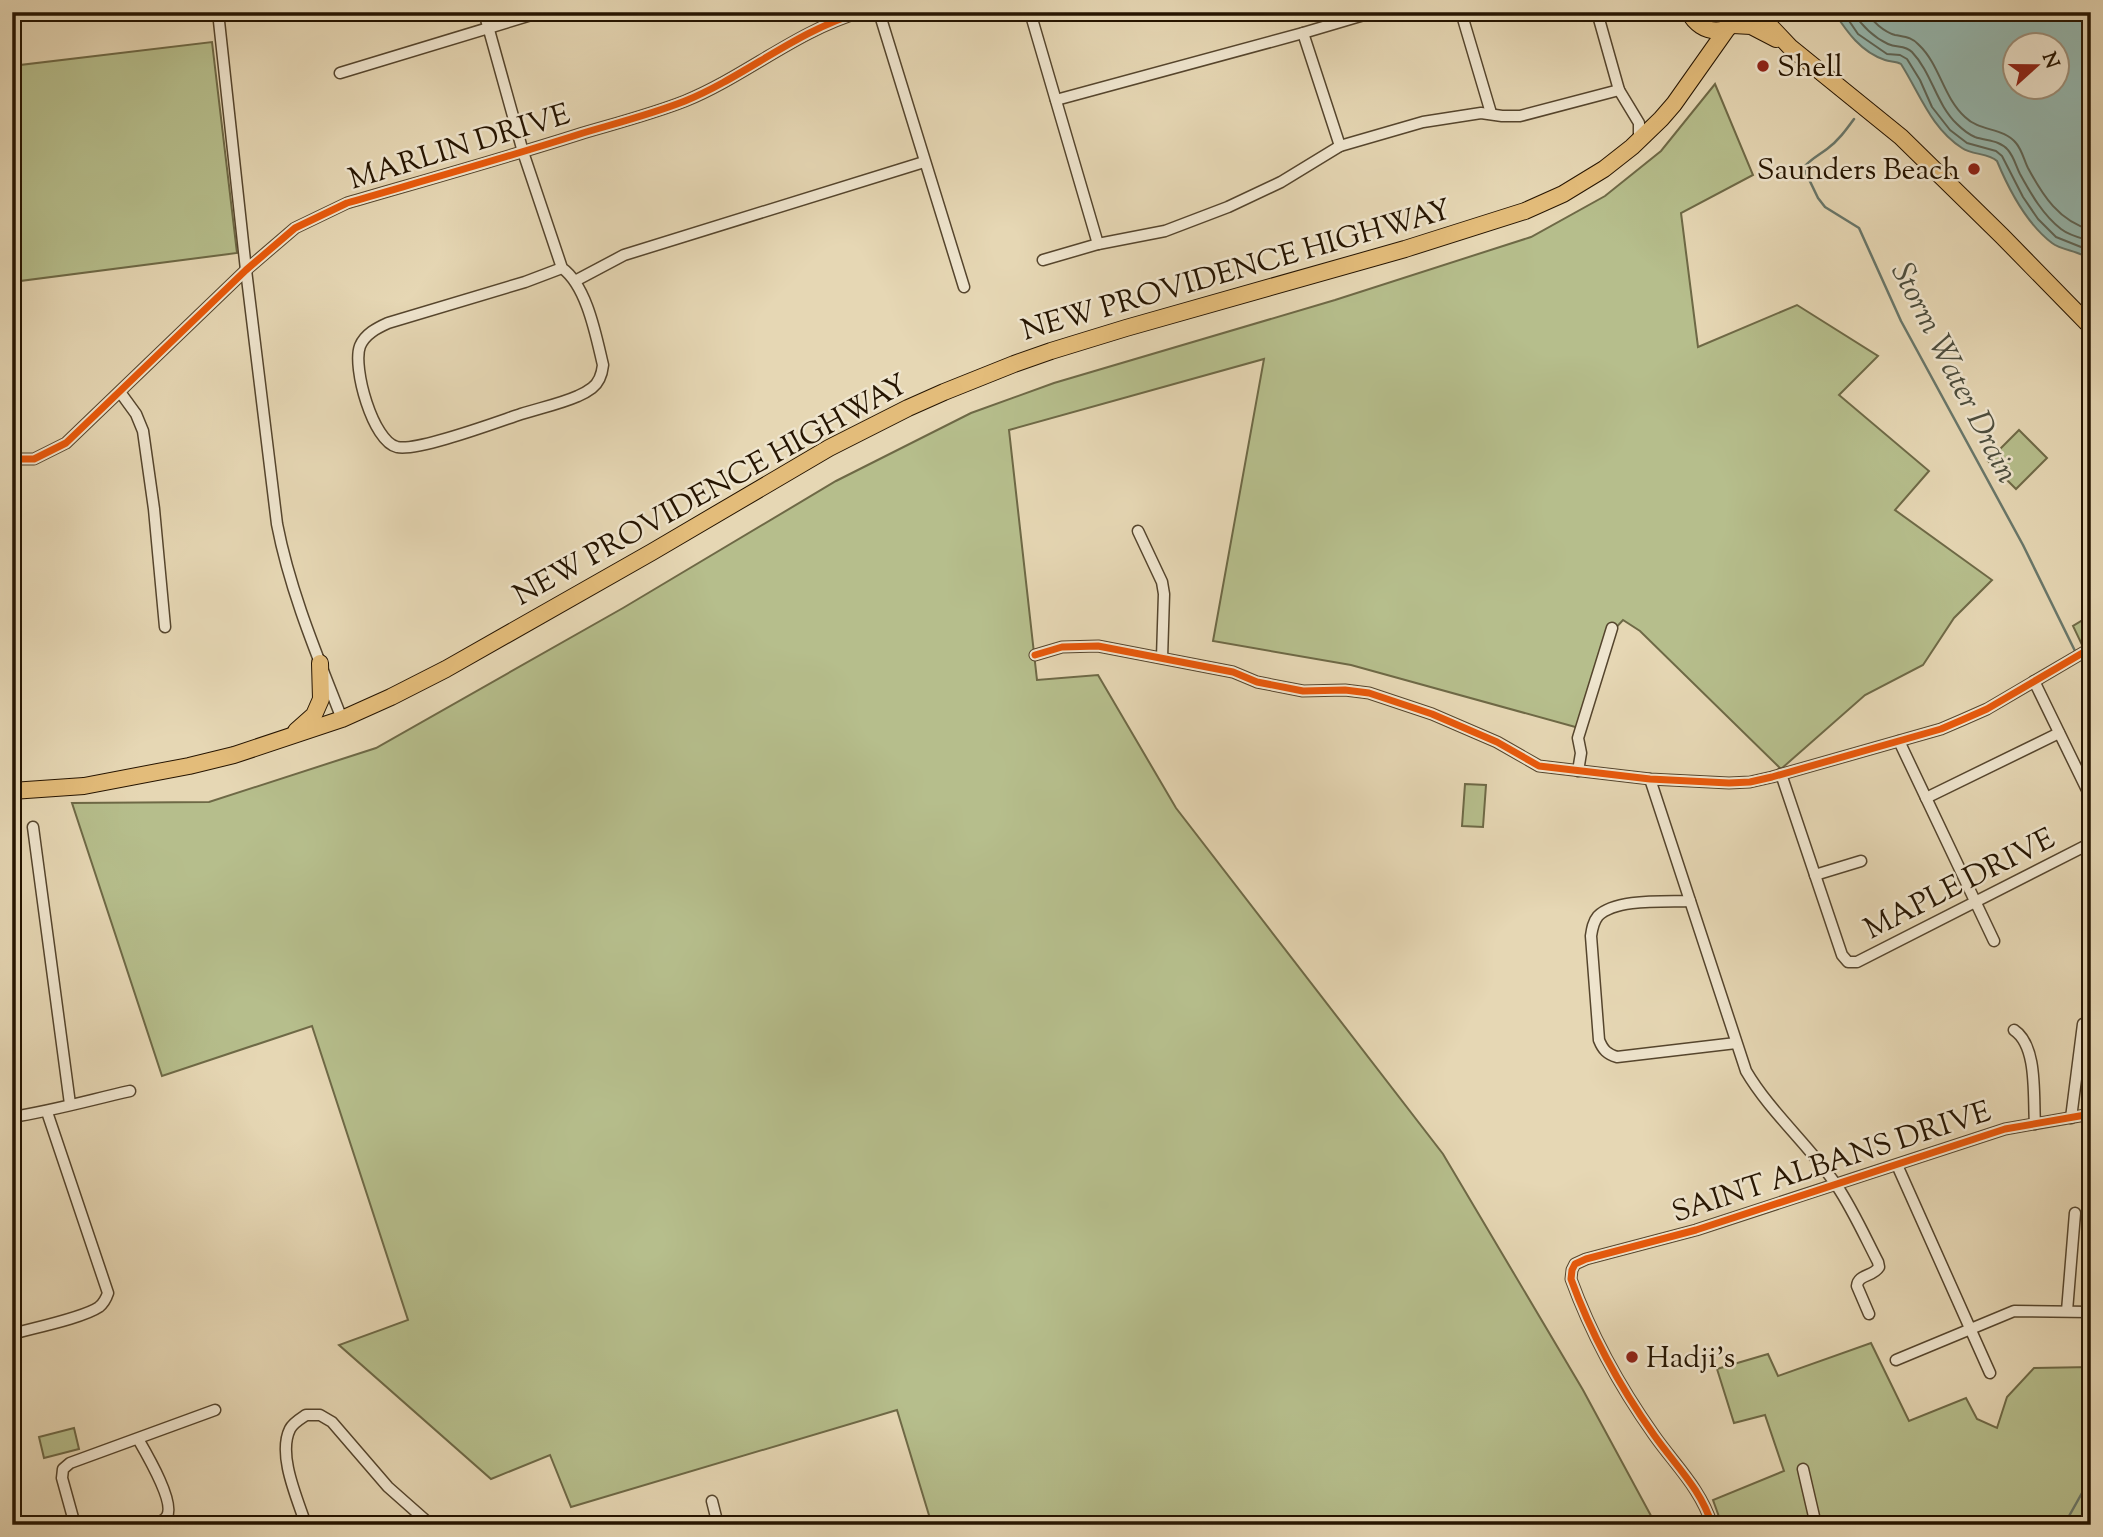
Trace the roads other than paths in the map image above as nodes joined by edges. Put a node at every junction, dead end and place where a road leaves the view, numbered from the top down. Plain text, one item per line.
1 (218, 12) edge
2 (484, 12) edge
3 (541, 12) edge
4 (861, 12) edge
5 (879, 12) edge
6 (1030, 12) edge
7 (1374, 12) edge
8 (1461, 12) edge
9 (1597, 12) edge
10 (1689, 12) edge
11 (1758, 12) edge
12 (1734, 22) edge
13 (1702, 28) junction
14 (488, 29) junction
15 (1303, 33) junction
16 (1790, 47) junction
17 (340, 73) dead end
18 (1686, 87) junction
19 (1619, 90) junction
20 (1056, 100) junction
21 (1491, 113) junction
22 (1644, 129) junction
23 (1340, 146) junction
24 (523, 152) junction
25 (924, 162) junction
26 (1098, 244) junction
27 (1043, 260) dead end
28 (562, 268) junction
29 (246, 270) junction
30 (575, 281) junction
31 (964, 287) dead end
32 (2091, 327) edge
33 (120, 392) junction
34 (12, 459) edge
35 (1138, 531) dead end
36 (165, 627) dead end
37 (1612, 628) dead end
38 (2091, 648) edge
39 (1035, 655) dead end
40 (1162, 658) junction
41 (320, 663) junction
42 (2034, 681) junction
43 (342, 719) junction
44 (2059, 733) junction
45 (289, 737) junction
46 (1899, 741) junction
47 (1578, 771) junction
48 (1781, 774) junction
49 (1650, 779) junction
50 (12, 790) edge
51 (1926, 798) junction
52 (2091, 798) edge
53 (33, 827) dead end
54 (2091, 843) edge
55 (1860, 861) dead end
56 (1815, 875) junction
57 (1690, 901) junction
58 (1976, 902) junction
59 (1994, 941) dead end
60 (2083, 1024) dead end
61 (2014, 1030) dead end
62 (1736, 1043) junction
63 (130, 1091) dead end
64 (70, 1104) junction
65 (47, 1112) junction
66 (2091, 1114) edge
67 (12, 1116) edge
68 (2071, 1118) junction
69 (2035, 1124) junction
70 (1897, 1165) junction
71 (1836, 1185) junction
72 (2075, 1213) dead end
73 (2067, 1311) junction
74 (2091, 1311) edge
75 (1869, 1314) dead end
76 (1970, 1330) junction
77 (12, 1334) edge
78 (1896, 1360) dead end
79 (1990, 1373) dead end
80 (215, 1410) dead end
81 (138, 1439) junction
82 (1803, 1469) dead end
83 (712, 1501) dead end
84 (75, 1525) edge
85 (153, 1525) edge
86 (306, 1525) edge
87 (431, 1525) edge
88 (718, 1525) edge
89 (806, 1525) edge
90 (817, 1525) edge
91 (1712, 1525) edge
92 (1816, 1525) edge

1 - 29 street
2 - 14 street
3 - 14 street
4 - 24 street, MARLIN DRIVE
5 - 25 street
6 - 20 street
7 - 15 street
8 - 21 street
9 - 19 street
10 - 13 highway
11 - 16 highway
12 - 13 highway
12 - 16 highway
12 - 18 highway, NEW PROVIDENCE HIGHWAY
13 - 18 highway, NEW PROVIDENCE HIGHWAY
14 - 17 street
14 - 24 street
15 - 20 street
15 - 23 street
16 - 32 highway
18 - 22 highway, NEW PROVIDENCE HIGHWAY
19 - 21 street
19 - 22 street
20 - 26 street
21 - 23 street
22 - 43 highway, NEW PROVIDENCE HIGHWAY
23 - 26 street
24 - 28 street
24 - 29 street, MARLIN DRIVE
25 - 30 street
25 - 31 street
26 - 27 street
28 - 30 street
28 - 30 street
29 - 33 street, MARLIN DRIVE
29 - 41 street
33 - 34 street, MARLIN DRIVE
33 - 36 street
35 - 40 street
37 - 47 street
38 - 42 street
39 - 40 street
40 - 47 street
41 - 43 street
41 - 45 highway
42 - 44 street
42 - 46 street
43 - 45 highway, NEW PROVIDENCE HIGHWAY
44 - 51 street
44 - 52 street
45 - 50 highway, NEW PROVIDENCE HIGHWAY
46 - 48 street
46 - 51 street
47 - 49 street
48 - 49 street
48 - 56 street
49 - 57 street
51 - 58 street
53 - 64 street
54 - 58 street, MAPLE DRIVE
55 - 56 street
56 - 58 street, MAPLE DRIVE
57 - 62 street
57 - 62 street
58 - 59 street
60 - 68 street
61 - 69 street
62 - 71 street
63 - 64 street
64 - 65 street
65 - 67 street
65 - 77 street
66 - 68 street, SAINT ALBANS DRIVE
68 - 69 street, SAINT ALBANS DRIVE
69 - 70 street, SAINT ALBANS DRIVE
70 - 71 street, SAINT ALBANS DRIVE
70 - 76 street
71 - 75 street
71 - 91 street, SAINT ALBANS DRIVE
72 - 73 street
73 - 74 street
73 - 76 street
76 - 78 street
76 - 79 street
80 - 81 street
81 - 84 street
81 - 85 street
82 - 92 street
83 - 88 street
86 - 87 street
89 - 90 street

